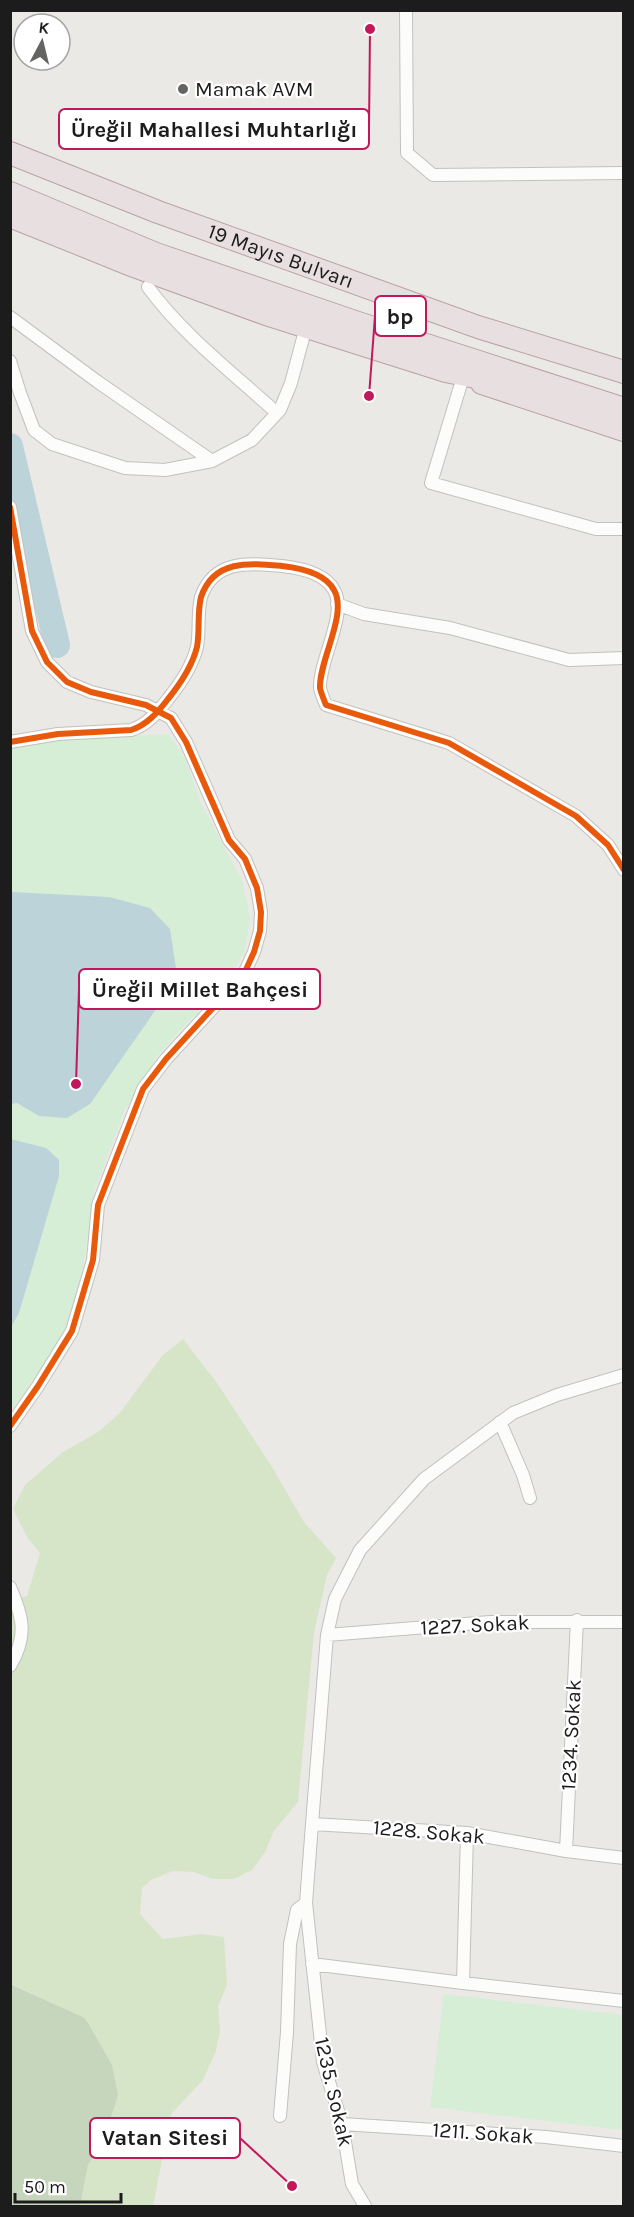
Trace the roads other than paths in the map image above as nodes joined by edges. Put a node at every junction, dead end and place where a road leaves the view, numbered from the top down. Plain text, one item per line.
1 (406, 10) edge
2 (10, 153) edge
3 (624, 174) edge
4 (10, 193) edge
5 (10, 216) edge
6 (148, 287) dead end
7 (10, 317) edge
8 (306, 327) junction
9 (10, 361) edge
10 (624, 372) edge
11 (455, 374) junction
12 (594, 400) junction
13 (624, 409) edge
14 (277, 413) junction
15 (624, 430) edge
16 (212, 461) junction
17 (10, 507) edge
18 (624, 529) edge
19 (337, 604) junction
20 (624, 658) edge
21 (158, 711) junction
22 (10, 742) edge
23 (624, 870) edge
24 (624, 1375) edge
25 (500, 1422) junction
26 (10, 1426) edge
27 (530, 1498) dead end
28 (10, 1587) edge
29 (577, 1620) junction
30 (624, 1622) edge
31 (327, 1635) junction
32 (10, 1666) edge
33 (312, 1824) junction
34 (467, 1833) junction
35 (566, 1851) junction
36 (624, 1858) edge
37 (306, 1903) junction
38 (312, 1964) junction
39 (464, 1983) junction
40 (624, 2001) edge
41 (280, 2116) dead end
42 (342, 2124) junction
43 (624, 2146) edge
44 (365, 2206) edge

1 - 3 street
2 - 10 highway, 19 Mayıs Bulvarı
4 - 12 highway, 19 Mayıs Bulvarı
5 - 8 highway
6 - 14 street
7 - 16 street
8 - 11 highway
8 - 14 street
9 - 16 street
11 - 12 highway
11 - 15 highway
11 - 18 street
12 - 13 highway, 19 Mayıs Bulvarı
14 - 16 street
17 - 21 street
19 - 20 street
19 - 21 street
19 - 23 street
21 - 22 street
21 - 26 street
24 - 25 street
25 - 27 street
25 - 31 street
28 - 32 street
29 - 30 street, 1227. Sokak
29 - 31 street, 1227. Sokak
29 - 35 street, 1234. Sokak
31 - 33 street
33 - 34 street, 1228. Sokak
33 - 37 street
34 - 35 street, 1228. Sokak
34 - 39 street
35 - 36 street, 1228. Sokak
37 - 38 street, 1235. Sokak
37 - 41 street
38 - 39 street
38 - 42 street, 1235. Sokak
39 - 40 street
42 - 43 street, 1211. Sokak
42 - 44 street, 1235. Sokak

